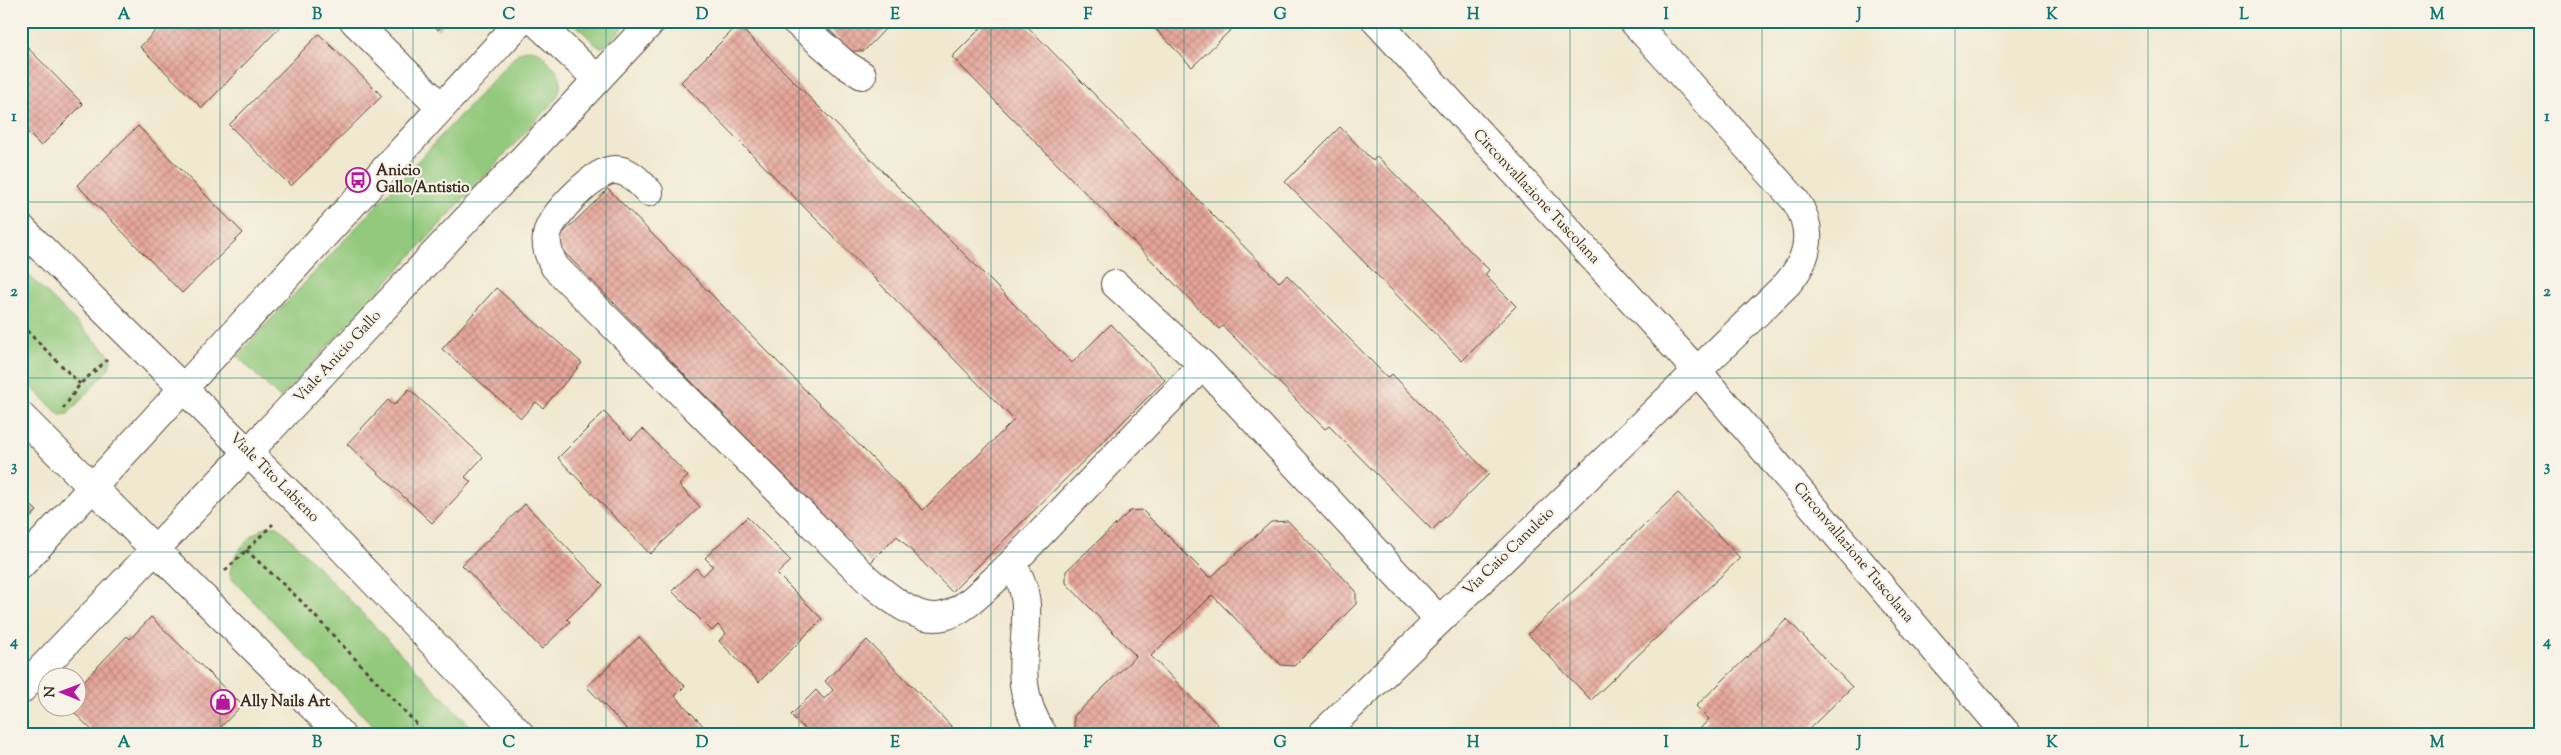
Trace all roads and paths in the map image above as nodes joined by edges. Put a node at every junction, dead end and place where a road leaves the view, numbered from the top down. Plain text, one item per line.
1 (354, 21) edge
2 (521, 21) edge
3 (535, 21) edge
4 (652, 21) edge
5 (795, 21) edge
6 (1376, 21) edge
7 (1633, 21) edge
8 (862, 75) dead end
9 (597, 79) junction
10 (440, 106) junction
11 (649, 192) dead end
12 (21, 228) edge
13 (1114, 284) dead end
14 (21, 325) edge
15 (111, 357) dead end
16 (1203, 364) junction
17 (1698, 372) junction
18 (80, 384) junction
19 (184, 388) junction
20 (60, 413) dead end
21 (21, 416) edge
22 (247, 452) junction
23 (92, 488) junction
24 (273, 524) dead end
25 (156, 548) junction
26 (246, 550) junction
27 (1011, 564) junction
28 (21, 565) edge
29 (224, 572) dead end
30 (1438, 619) junction
31 (21, 690) edge
32 (340, 734) edge
33 (426, 734) edge
34 (520, 734) edge
35 (1043, 734) edge
36 (1322, 734) edge
37 (2008, 734) edge

1 - 10 street
2 - 10 street
3 - 9 street
4 - 9 street, Viale Anicio Gallo
5 - 8 street
6 - 17 street, Circonvallazione Tuscolana
7 - 17 street
9 - 22 street, Viale Anicio Gallo
10 - 19 street
11 - 27 street
12 - 19 street, Viale Tito Labieno
13 - 16 street
14 - 18 path
15 - 18 path
16 - 27 street
16 - 30 street
17 - 30 street, Via Caio Canuleio
17 - 37 street, Circonvallazione Tuscolana
18 - 20 path
19 - 22 street, Viale Tito Labieno
19 - 23 street
21 - 23 street
22 - 25 street, Viale Anicio Gallo
22 - 34 street, Viale Tito Labieno
23 - 25 street
23 - 28 street
24 - 26 path
25 - 31 street, Viale Anicio Gallo
25 - 32 street
26 - 29 path
26 - 33 path
27 - 35 street
30 - 36 street, Via Caio Canuleio

